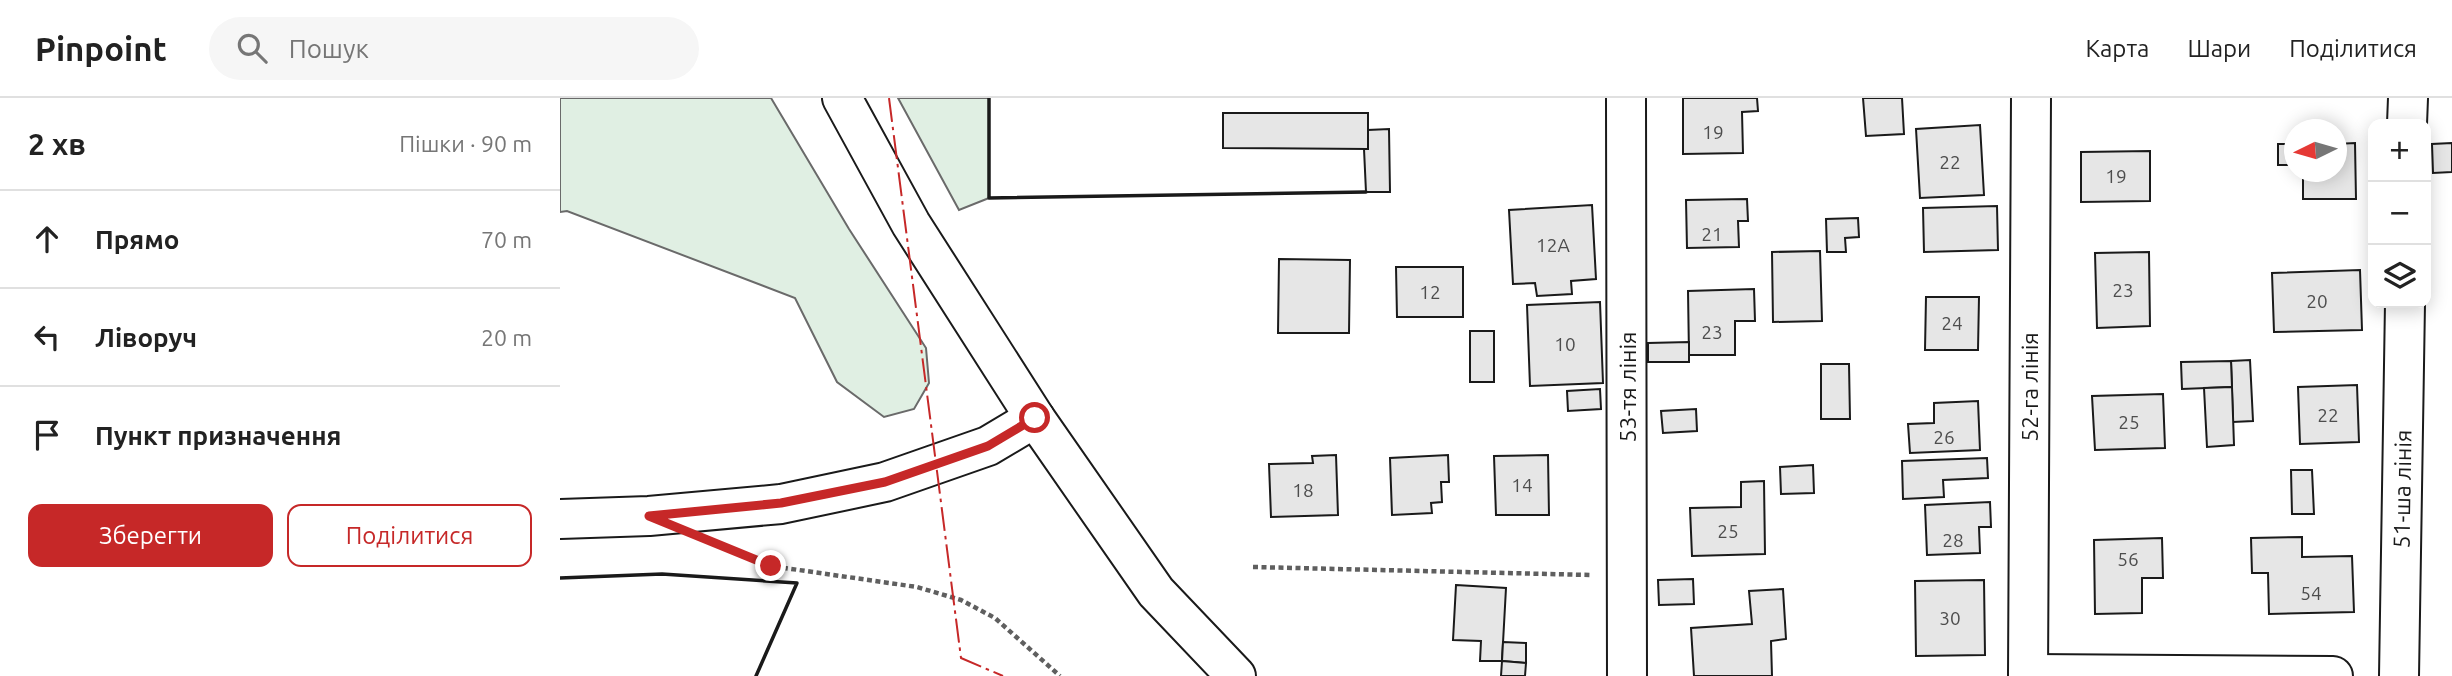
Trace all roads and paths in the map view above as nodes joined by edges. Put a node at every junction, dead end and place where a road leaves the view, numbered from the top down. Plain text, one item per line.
1 (842, 98) edge
2 (1626, 98) edge
3 (2031, 98) edge
4 (2408, 98) edge
5 (2407, 119) edge
6 (2405, 308) edge
7 (1035, 418) junction
8 (560, 519) edge
9 (722, 546) dead end
10 (1253, 567) dead end
11 (1627, 576) junction
12 (2028, 675) edge
13 (1060, 676) edge
14 (1236, 676) edge
15 (1628, 676) edge
16 (2333, 676) edge
17 (2399, 676) edge

1 - 7 main road
2 - 11 main road, 53-тя лінія
3 - 12 main road, 52-га лінія
4 - 5 main road
6 - 17 main road, 51-ша лінія
7 - 8 main road
7 - 14 main road
9 - 13 path
10 - 11 path
11 - 15 main road, 53-тя лінія
12 - 16 main road

